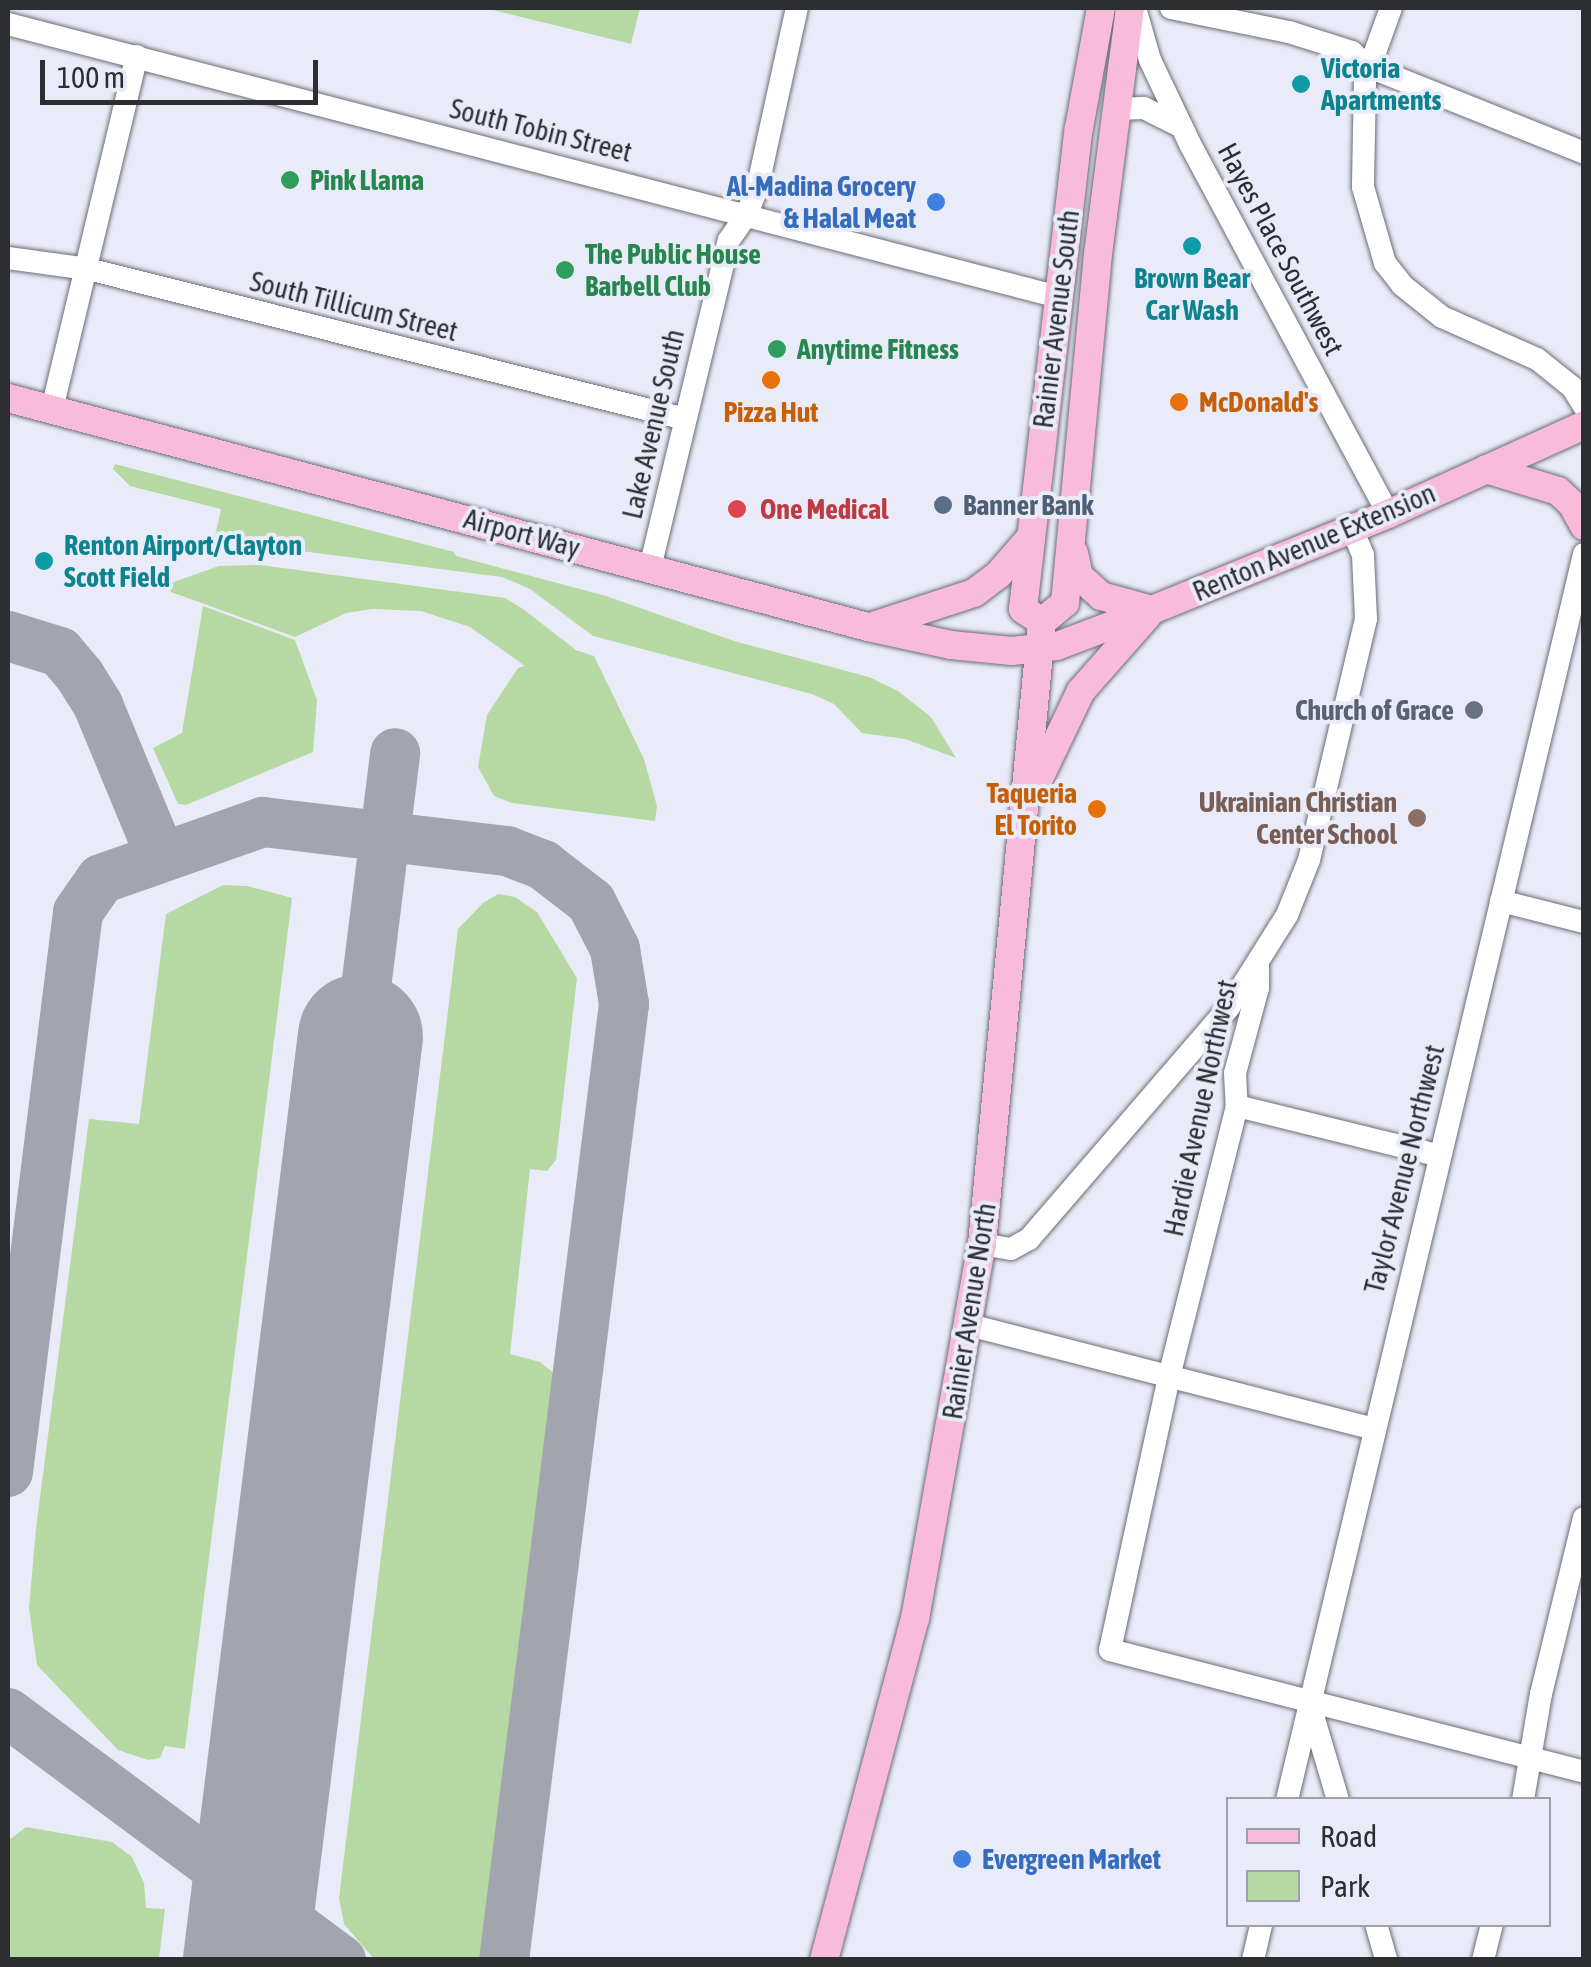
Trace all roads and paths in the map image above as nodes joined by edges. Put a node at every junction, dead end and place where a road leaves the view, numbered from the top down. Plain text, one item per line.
1 (797, 8) edge
2 (1101, 8) edge
3 (1132, 8) edge
4 (1171, 8) edge
5 (1391, 8) edge
6 (8, 24) edge
7 (137, 56) junction
8 (1367, 66) junction
9 (1116, 109) junction
10 (1182, 127) junction
11 (1584, 153) edge
12 (747, 214) junction
13 (8, 258) edge
14 (88, 269) junction
15 (1058, 297) junction
16 (8, 398) edge
17 (1584, 406) edge
18 (52, 410) junction
19 (685, 420) junction
20 (1584, 425) edge
21 (1486, 469) junction
22 (1388, 514) junction
23 (1584, 526) edge
24 (1352, 529) junction
25 (1030, 537) junction
26 (1071, 542) junction
27 (1584, 554) edge
28 (650, 568) junction
29 (1152, 610) junction
30 (868, 627) junction
31 (1041, 636) junction
32 (1574, 638) edge
33 (1025, 806) junction
34 (1502, 901) junction
35 (1584, 922) edge
36 (1258, 965) junction
37 (1237, 1106) junction
38 (1437, 1155) junction
39 (982, 1244) junction
40 (969, 1325) junction
41 (1169, 1377) junction
42 (1373, 1429) junction
43 (1584, 1518) edge
44 (1308, 1700) junction
45 (1532, 1761) junction
46 (1584, 1772) edge
47 (1288, 1797) edge
48 (1337, 1797) edge
49 (1524, 1797) edge
50 (1260, 1927) edge
51 (1377, 1927) edge
52 (1491, 1927) edge
53 (824, 1960) edge
54 (1253, 1960) edge
55 (1386, 1960) edge
56 (1483, 1960) edge

1 - 12 street, Lake Avenue South
2 - 15 main road, Rainier Avenue South
3 - 9 main road, Rainier Avenue South
3 - 10 street, Hayes Place Southwest
4 - 8 street
5 - 8 street
6 - 7 street, South Tobin Street
7 - 12 street, South Tobin Street
7 - 14 street
8 - 11 street
8 - 17 street
9 - 10 street
9 - 26 main road, Rainier Avenue South
10 - 22 street, Hayes Place Southwest
12 - 15 street, South Tobin Street
12 - 19 street, Lake Avenue South
13 - 14 street, South Tillicum Street
14 - 18 street
14 - 19 street, South Tillicum Street
15 - 25 main road, Rainier Avenue South
16 - 18 main road, Airport Way
18 - 28 main road, Airport Way
19 - 28 street, Lake Avenue South
20 - 21 main road, Renton Avenue Extension
21 - 22 main road, Renton Avenue Extension
21 - 23 main road
22 - 24 main road, Renton Avenue Extension
24 - 29 main road, Renton Avenue Extension
24 - 36 street, Hardie Avenue Northwest
25 - 30 main road
25 - 31 main road, Rainier Avenue South
26 - 29 main road
26 - 31 main road, Rainier Avenue South
27 - 32 street, Taylor Avenue Northwest
28 - 30 main road, Airport Way
29 - 31 main road, Renton Avenue Extension
29 - 33 main road
30 - 31 main road, Airport Way
31 - 33 main road, Rainier Avenue North
32 - 34 street, Taylor Avenue Northwest
33 - 39 main road, Rainier Avenue North
34 - 35 street
34 - 38 street, Taylor Avenue Northwest
36 - 37 street, Hardie Avenue Northwest
36 - 39 street
37 - 38 street
37 - 41 street, Hardie Avenue Northwest
38 - 42 street, Taylor Avenue Northwest
39 - 40 main road, Rainier Avenue North
40 - 41 street
40 - 53 main road, Rainier Avenue North
41 - 42 street
41 - 44 street, Hardie Avenue Northwest
42 - 44 street, Taylor Avenue Northwest
43 - 45 street
44 - 45 street
44 - 47 street, Taylor Avenue Northwest
44 - 48 street
45 - 46 street
45 - 49 street
50 - 54 street
51 - 55 street
52 - 56 street

